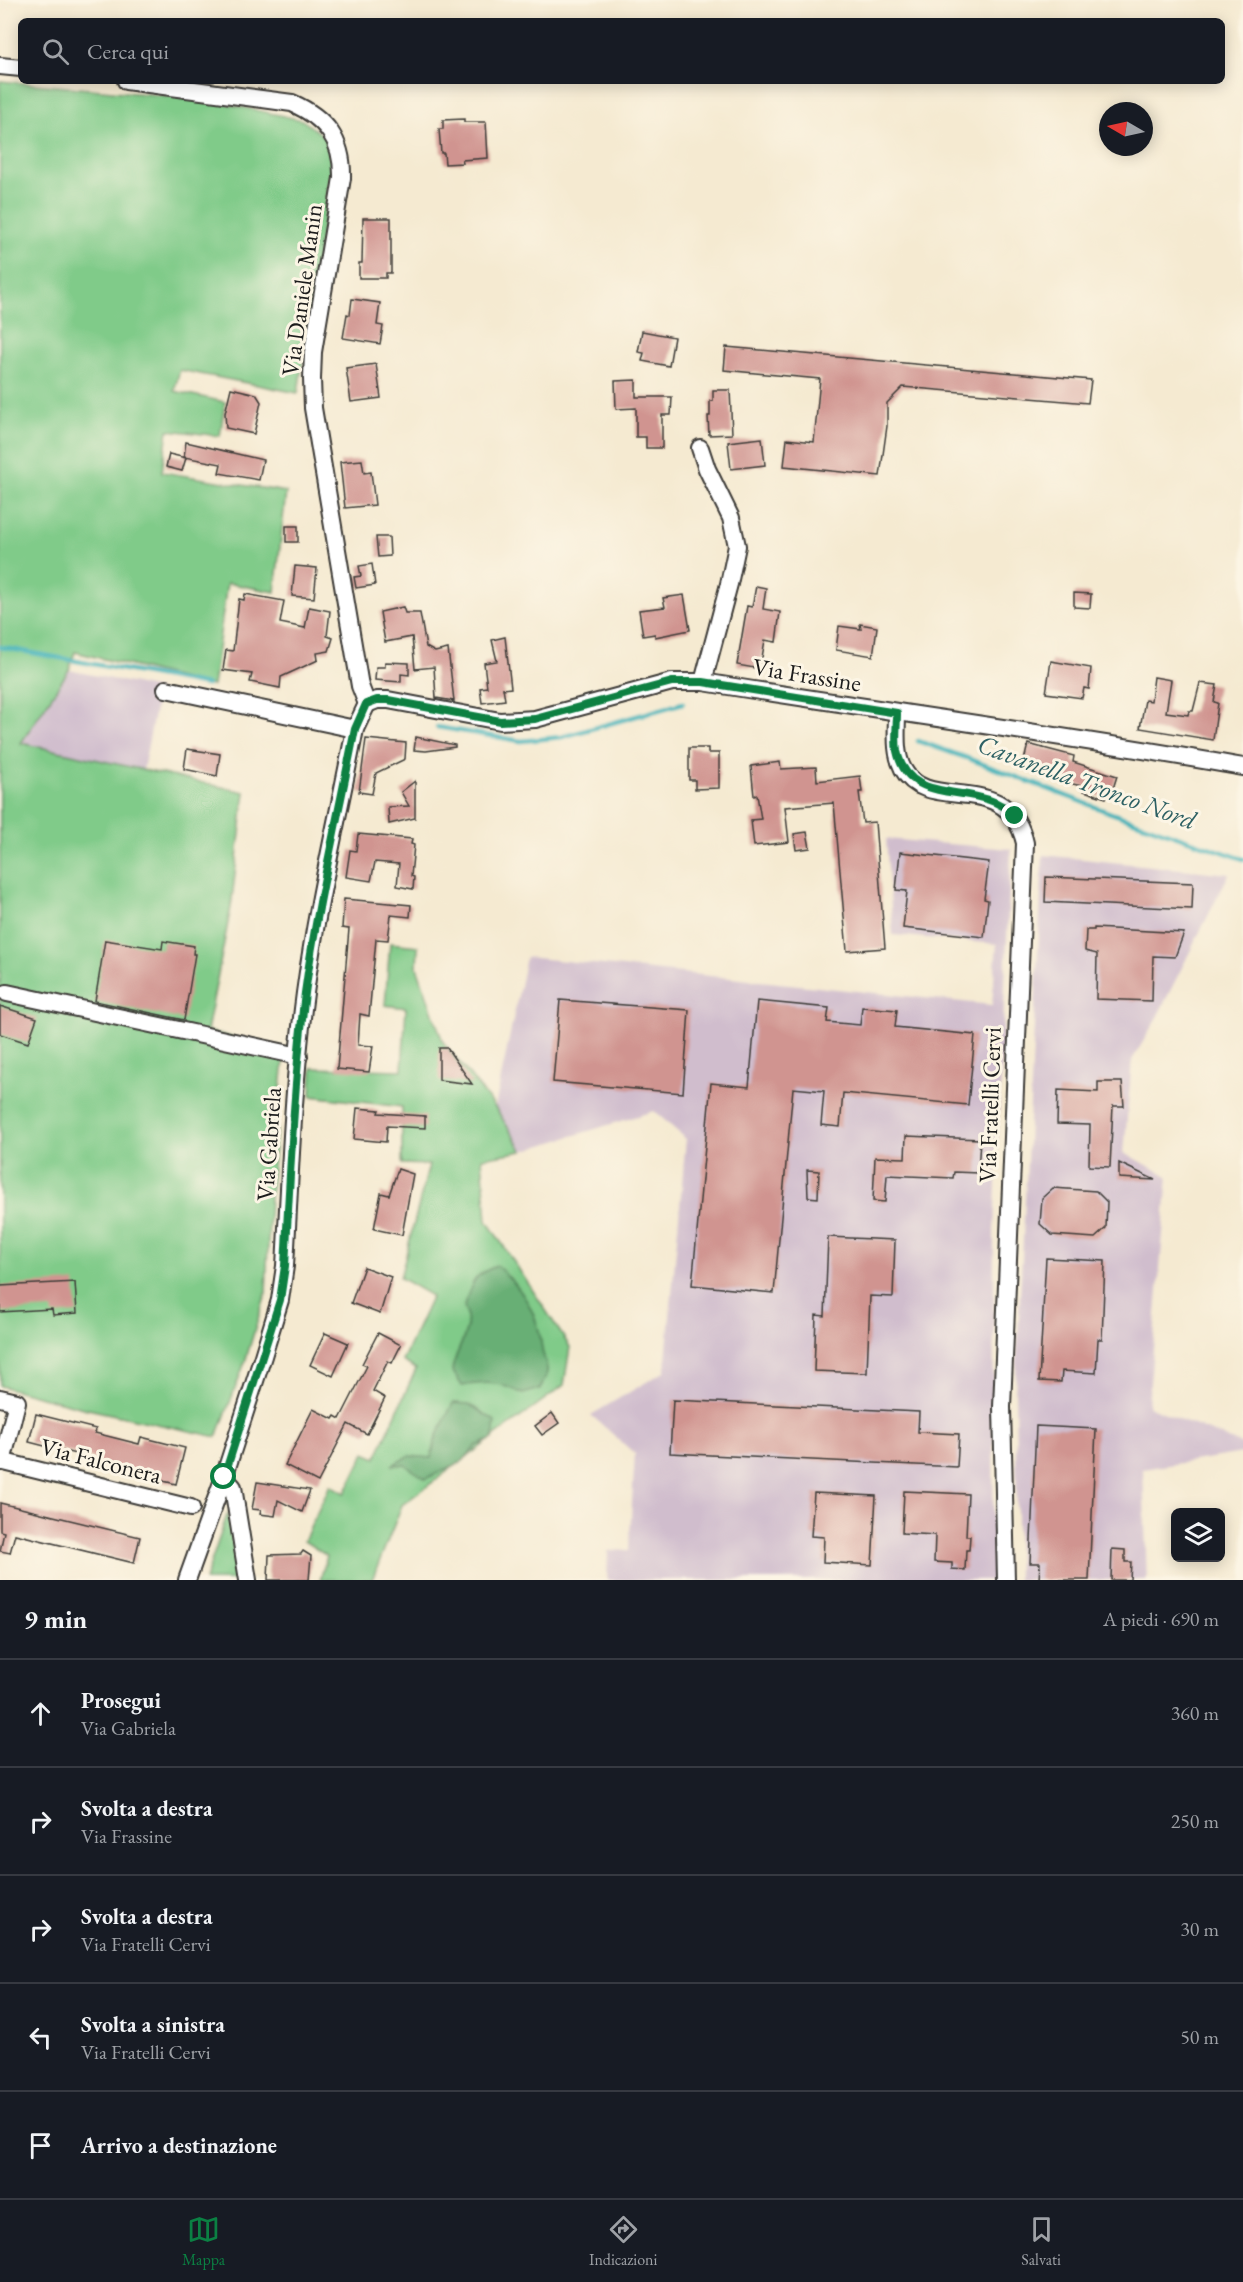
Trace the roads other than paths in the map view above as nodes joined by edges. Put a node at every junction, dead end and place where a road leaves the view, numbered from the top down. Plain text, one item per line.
1 (0, 66) edge
2 (18, 68) edge
3 (149, 84) edge
4 (700, 448) dead end
5 (703, 682) junction
6 (166, 689) dead end
7 (366, 704) junction
8 (897, 713) junction
9 (355, 729) junction
10 (1243, 767) edge
11 (7, 993) dead end
12 (299, 1056) junction
13 (0, 1398) edge
14 (1, 1462) edge
15 (224, 1477) junction
16 (191, 1508) dead end
17 (187, 1580) edge
18 (248, 1580) edge
19 (1006, 1580) edge

1 - 2 street
3 - 7 street, Via Daniele Manin
4 - 5 street
5 - 7 street, Via Frassine
5 - 8 street, Via Frassine
6 - 9 street
7 - 9 street, Via Gabriela
8 - 10 street, Via Frassine
8 - 19 street, Via Fratelli Cervi
9 - 12 street, Via Gabriela
11 - 12 street
12 - 15 street, Via Gabriela
13 - 14 street
14 - 16 street, Via Falconera
15 - 17 street, Via Gabriela
15 - 18 street

